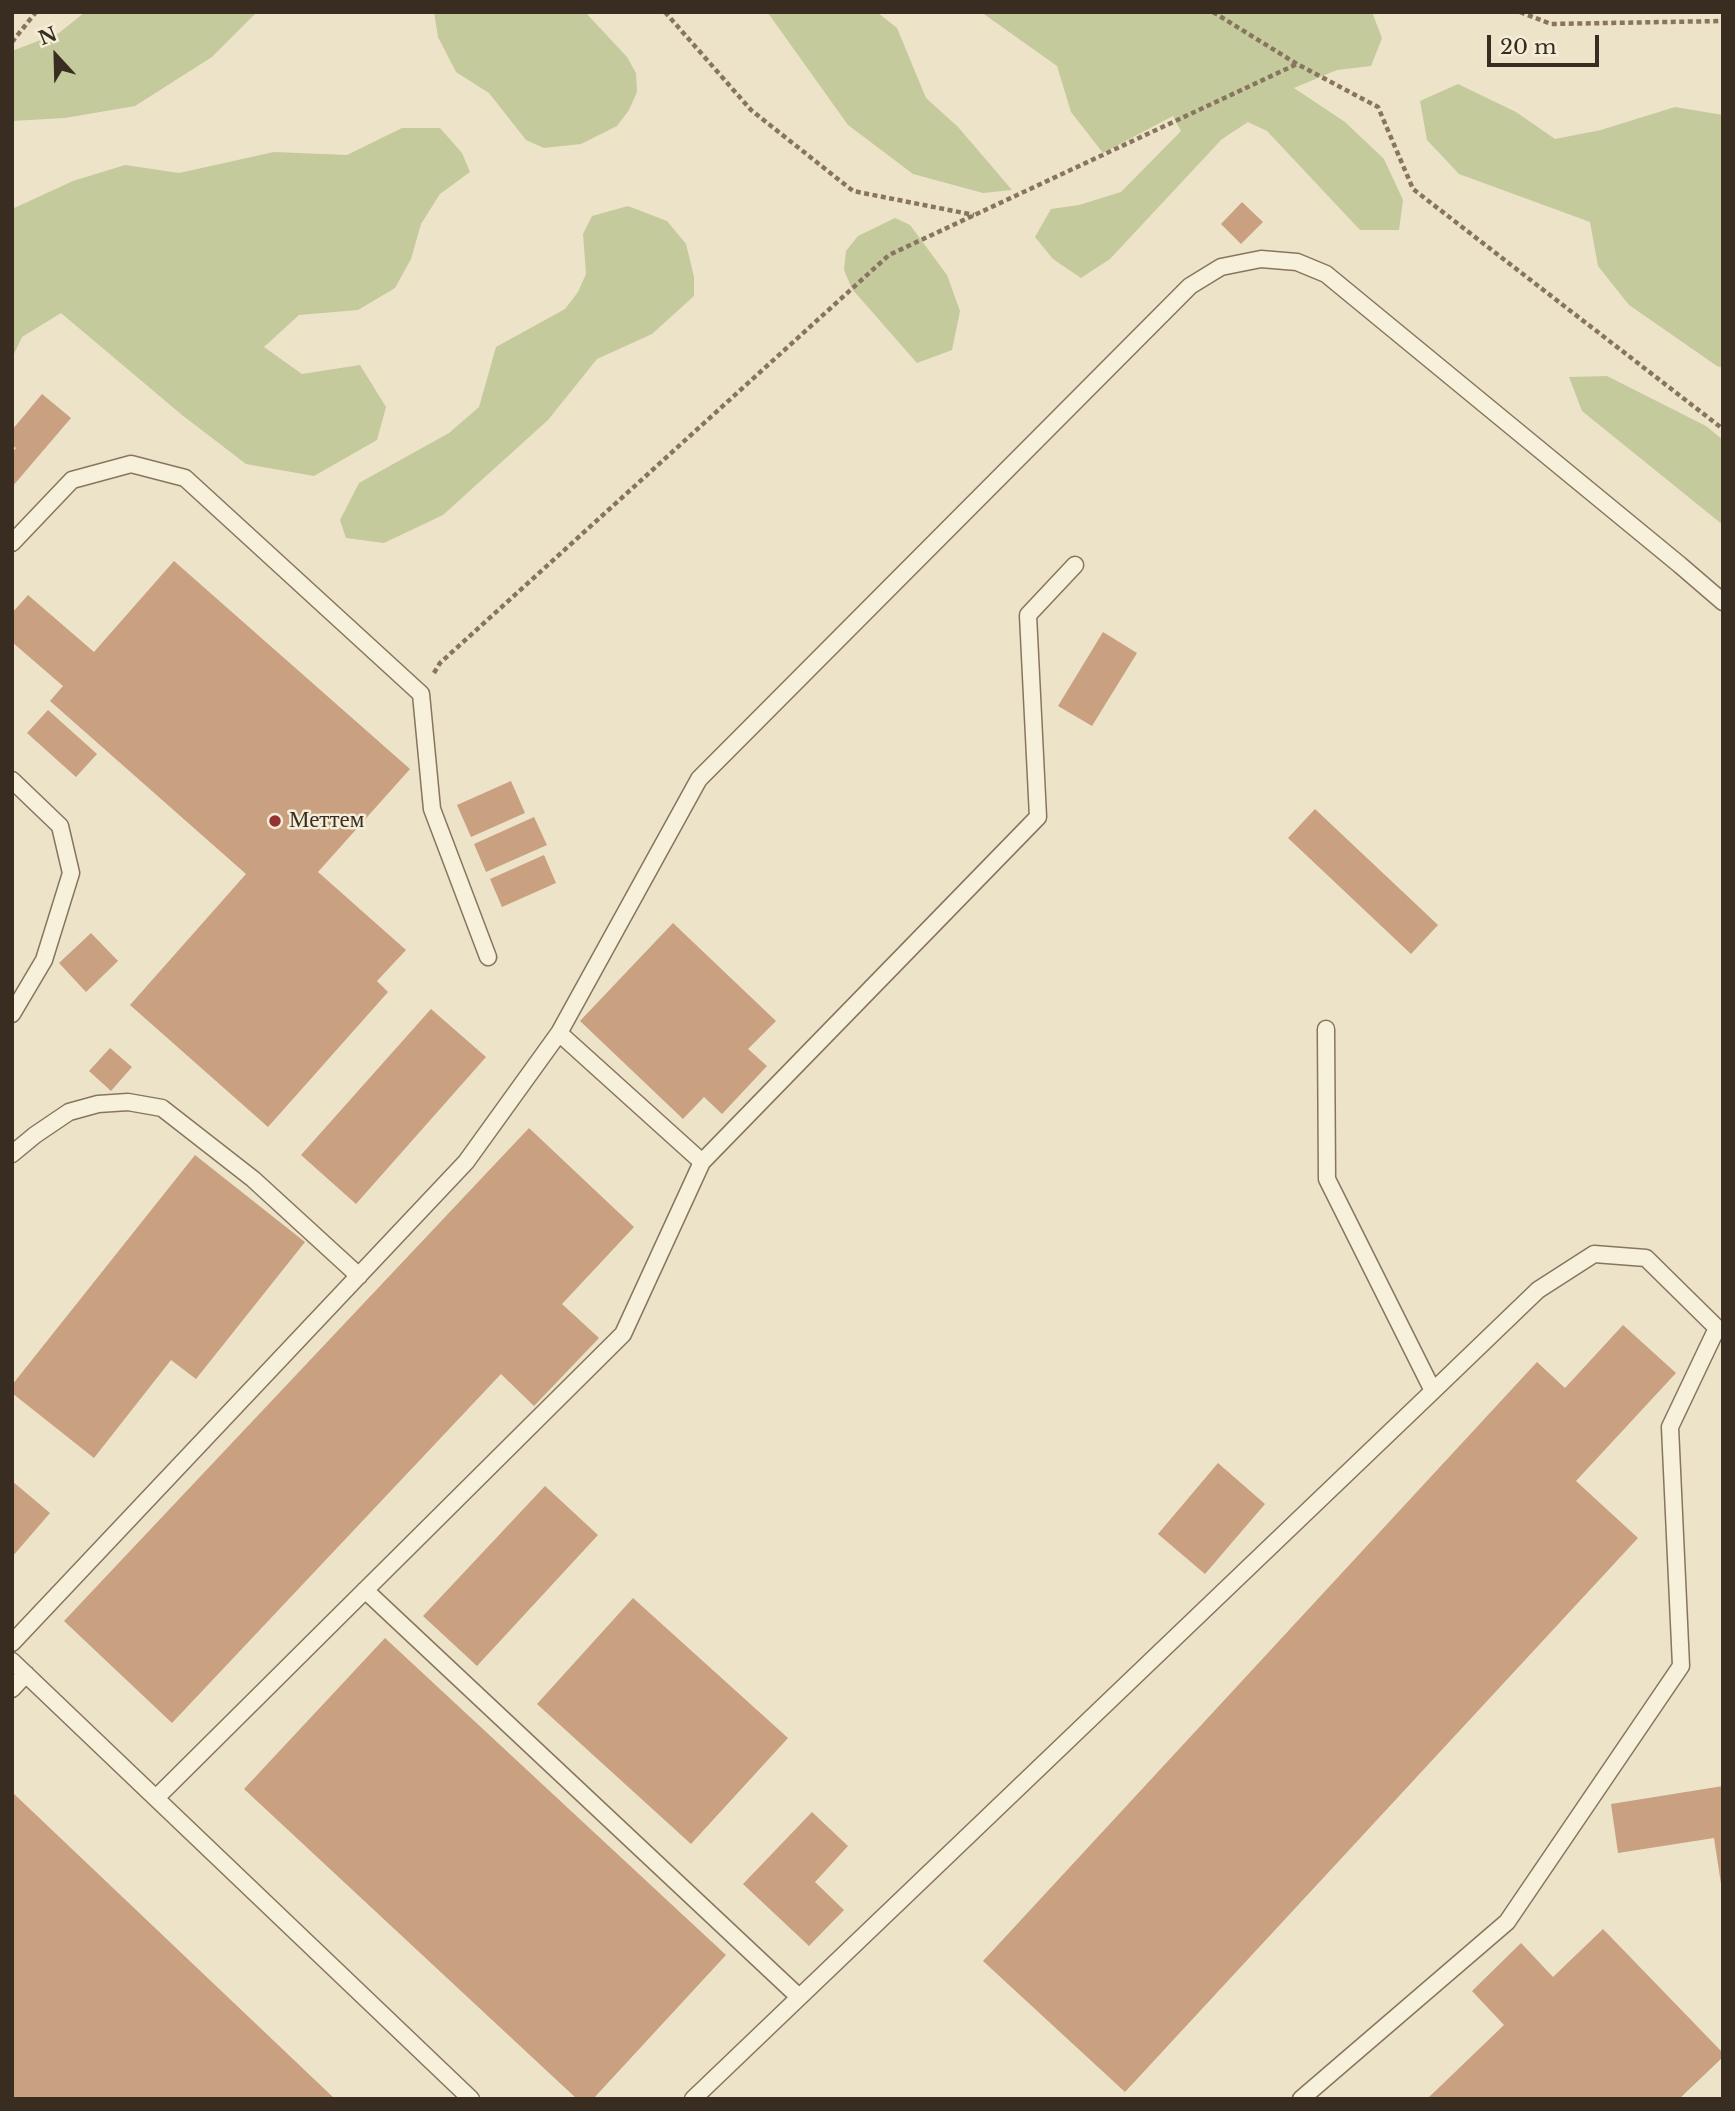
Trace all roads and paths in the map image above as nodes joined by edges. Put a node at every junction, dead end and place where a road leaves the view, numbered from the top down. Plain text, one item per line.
1 (36, 12) edge
2 (665, 12) edge
3 (1213, 12) edge
4 (1520, 12) edge
5 (1723, 21) edge
6 (12, 42) edge
7 (1297, 64) junction
8 (976, 216) junction
9 (1723, 429) edge
10 (12, 543) edge
11 (1075, 565) dead end
12 (1723, 602) edge
13 (421, 694) junction
14 (12, 780) edge
15 (488, 957) dead end
16 (12, 1014) edge
17 (1326, 1028) dead end
18 (559, 1033) junction
19 (12, 1154) edge
20 (702, 1162) junction
21 (359, 1276) junction
22 (1433, 1391) junction
23 (365, 1590) junction
24 (12, 1643) edge
25 (12, 1661) edge
26 (26, 1674) junction
27 (12, 1689) edge
28 (156, 1798) junction
29 (799, 1997) junction
30 (471, 2099) edge
31 (693, 2099) edge
32 (1300, 2099) edge

1 - 6 path
2 - 8 path
3 - 7 path
4 - 5 path
7 - 8 path
7 - 9 path
8 - 13 path
10 - 13 lane
11 - 20 lane
12 - 18 lane
13 - 15 lane
14 - 16 lane
17 - 22 lane
18 - 20 lane
18 - 21 lane
19 - 21 lane
20 - 23 lane
21 - 24 lane
22 - 29 lane
22 - 32 lane
23 - 28 lane
23 - 29 lane
25 - 26 lane
26 - 27 lane
26 - 28 lane
28 - 30 lane
29 - 31 lane

